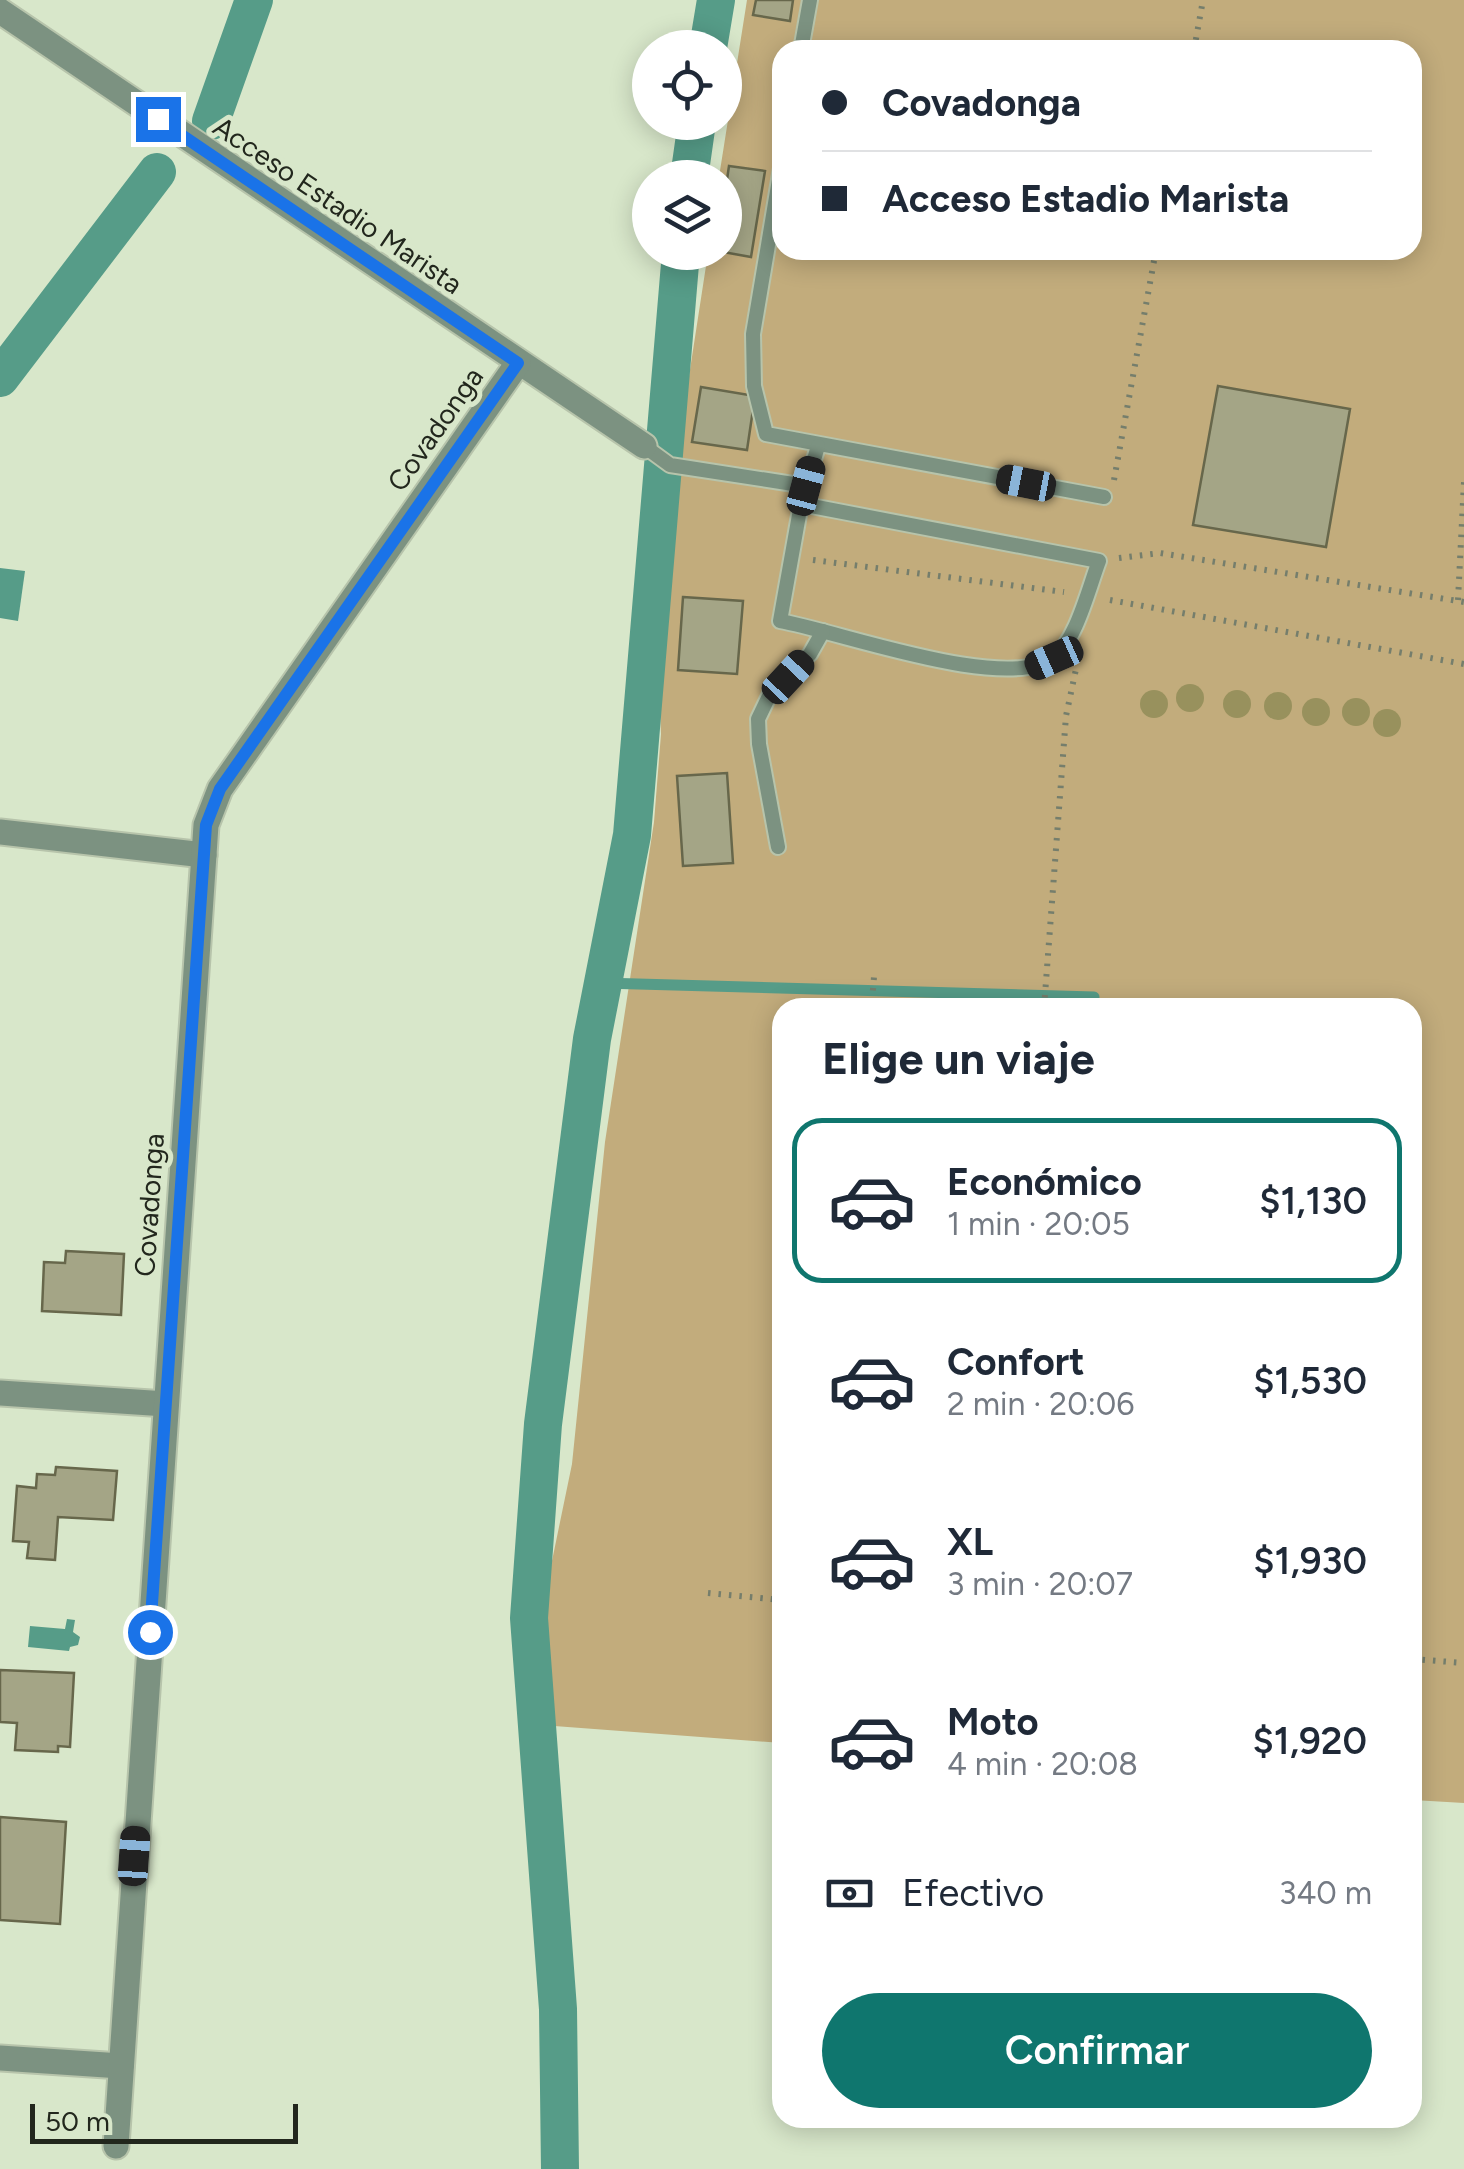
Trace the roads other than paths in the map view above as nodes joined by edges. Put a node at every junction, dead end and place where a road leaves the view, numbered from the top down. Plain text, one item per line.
1 (810, 0) edge
2 (0, 11) edge
3 (803, 40) edge
4 (772, 223) edge
5 (518, 363) junction
6 (644, 446) joint
7 (818, 446) junction
8 (806, 486) junction
9 (1104, 497) dead end
10 (801, 504) junction
11 (824, 631) junction
12 (0, 832) edge
13 (778, 847) dead end
14 (204, 855) junction
15 (0, 1393) edge
16 (166, 1404) junction
17 (0, 2058) edge
18 (120, 2066) junction
19 (116, 2146) dead end

1 - 3 lane
2 - 5 street, Acceso Estadio Marista
4 - 7 lane
5 - 6 street, Acceso Estadio Marista
5 - 14 street, Covadonga
6 - 8 lane
7 - 8 lane
7 - 9 lane
8 - 10 lane
10 - 11 lane
10 - 11 lane
11 - 13 lane
12 - 14 street
14 - 16 street, Covadonga
15 - 16 street
16 - 18 street, Covadonga
17 - 18 street
18 - 19 street, Covadonga

